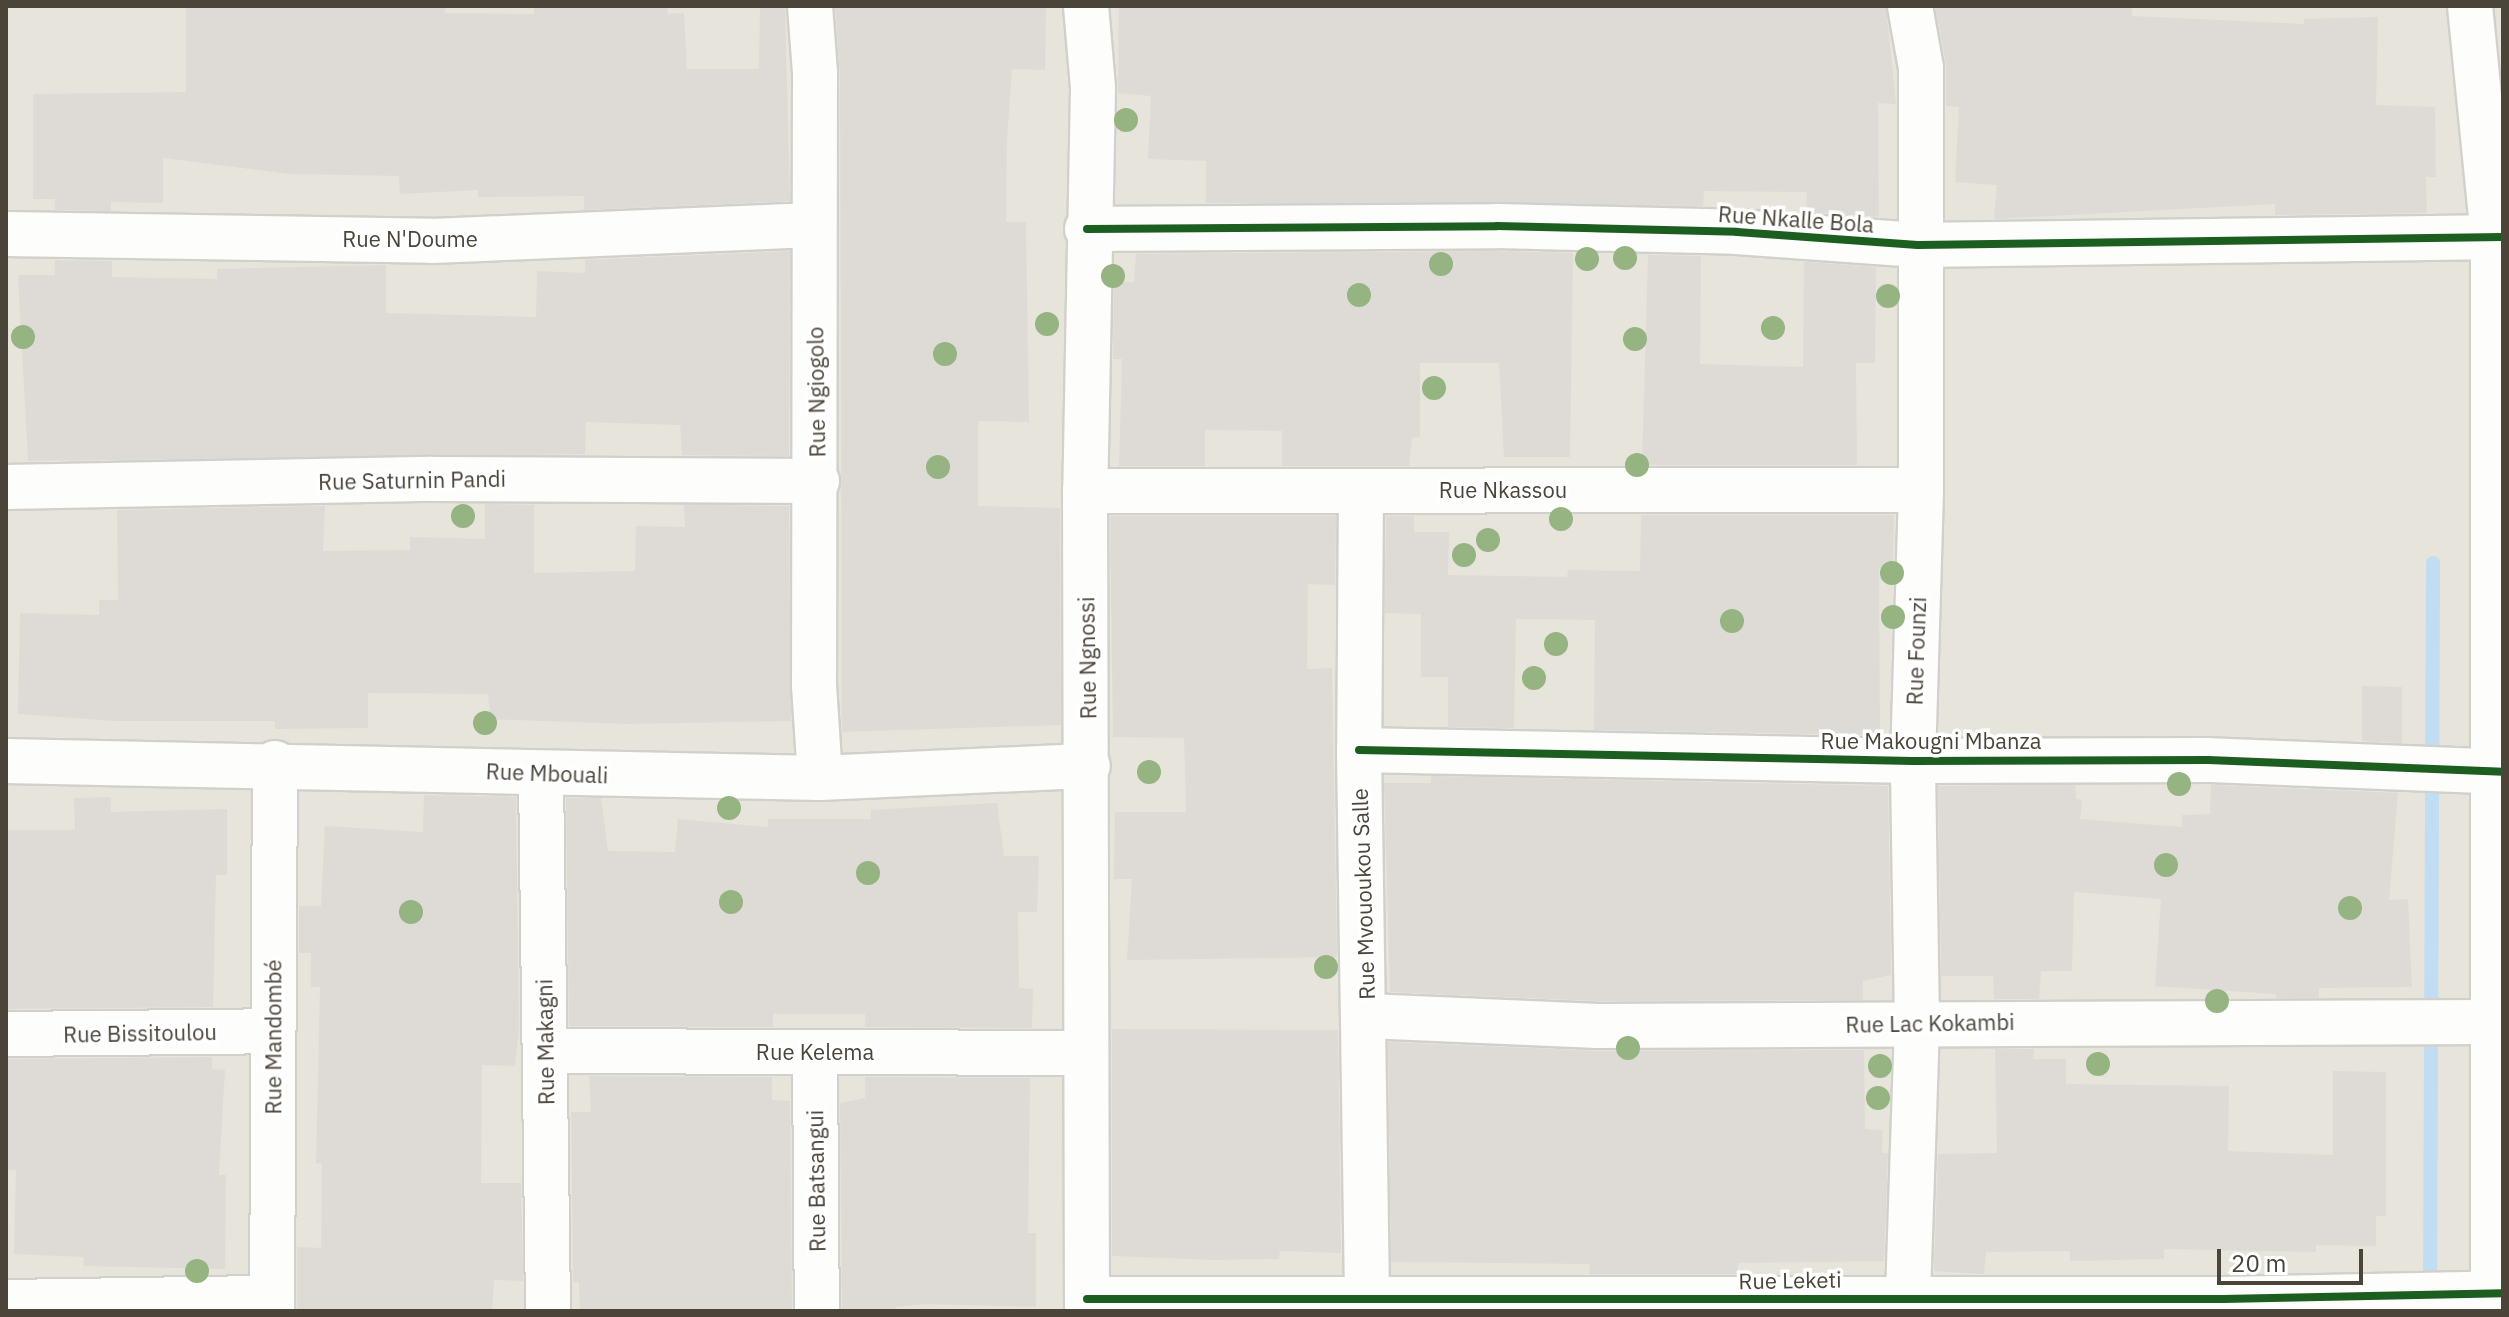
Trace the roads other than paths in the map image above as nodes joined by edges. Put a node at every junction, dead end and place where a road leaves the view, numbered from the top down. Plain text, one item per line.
1 (810, 6) edge
2 (1086, 6) edge
3 (1910, 6) edge
4 (2470, 6) edge
5 (813, 225) junction
6 (1087, 229) junction
7 (6, 234) edge
8 (2498, 237) edge
9 (1918, 245) junction
10 (817, 481) junction
11 (6, 487) edge
12 (1921, 490) junction
13 (1085, 491) junction
14 (1361, 491) junction
15 (2499, 555) edge
16 (1359, 750) junction
17 (6, 761) edge
18 (1913, 761) junction
19 (275, 763) junction
20 (1088, 766) junction
21 (2500, 772) edge
22 (541, 774) junction
23 (820, 778) junction
24 (1367, 1016) junction
25 (2493, 1022) junction
26 (1917, 1024) junction
27 (273, 1031) junction
28 (6, 1034) edge
29 (546, 1051) junction
30 (815, 1052) junction
31 (1085, 1053) junction
32 (1908, 1296) junction
33 (1367, 1298) junction
34 (2496, 1299) edge
35 (6, 1302) edge
36 (272, 1304) edge
37 (1087, 1305) edge
38 (1651, 1305) edge
39 (548, 1311) edge
40 (817, 1311) edge

1 - 5 street, Rue Ngiogolo
2 - 6 street, Rue Ngnossi
3 - 9 street, Rue Founzi
4 - 8 street
5 - 7 street, Rue N'Doume
5 - 10 street, Rue Ngiogolo
6 - 9 street, Rue Nkalle Bola
6 - 13 street, Rue Ngnossi
8 - 9 street, Rue Nkalle Bola
8 - 15 street
9 - 12 street, Rue Founzi
10 - 11 street, Rue Saturnin Pandi
10 - 23 street, Rue Ngiogolo
12 - 14 street, Rue Nkassou
12 - 18 street, Rue Founzi
13 - 14 street, Rue Nkassou
13 - 20 street, Rue Ngnossi
14 - 16 street, Rue Mvououkou Salle
15 - 21 street
16 - 18 street, Rue Makougni Mbanza
16 - 24 street, Rue Mvououkou Salle
17 - 19 street, Rue Mbouali
18 - 21 street, Rue Makougni Mbanza
18 - 26 street, Rue Founzi
19 - 22 street, Rue Mbouali
19 - 27 street, Rue Mandombé
20 - 23 street, Rue Mbouali
20 - 31 street, Rue Ngnossi
21 - 25 street
22 - 23 street, Rue Mbouali
22 - 29 street, Rue Makagni
24 - 26 street, Rue Lac Kokambi
24 - 33 street, Rue Mvououkou Salle
25 - 26 street, Rue Lac Kokambi
25 - 34 street
26 - 32 street, Rue Founzi
27 - 28 street, Rue Bissitoulou
27 - 36 street, Rue Mandombé
29 - 30 street, Rue Kelema
29 - 39 street, Rue Makagni
30 - 31 street, Rue Kelema
30 - 40 street, Rue Batsangui
31 - 37 street, Rue Ngnossi
32 - 34 street, Rue Leketi
32 - 38 street, Rue Leketi
33 - 37 street, Rue Leketi
33 - 38 street, Rue Leketi
35 - 36 street

